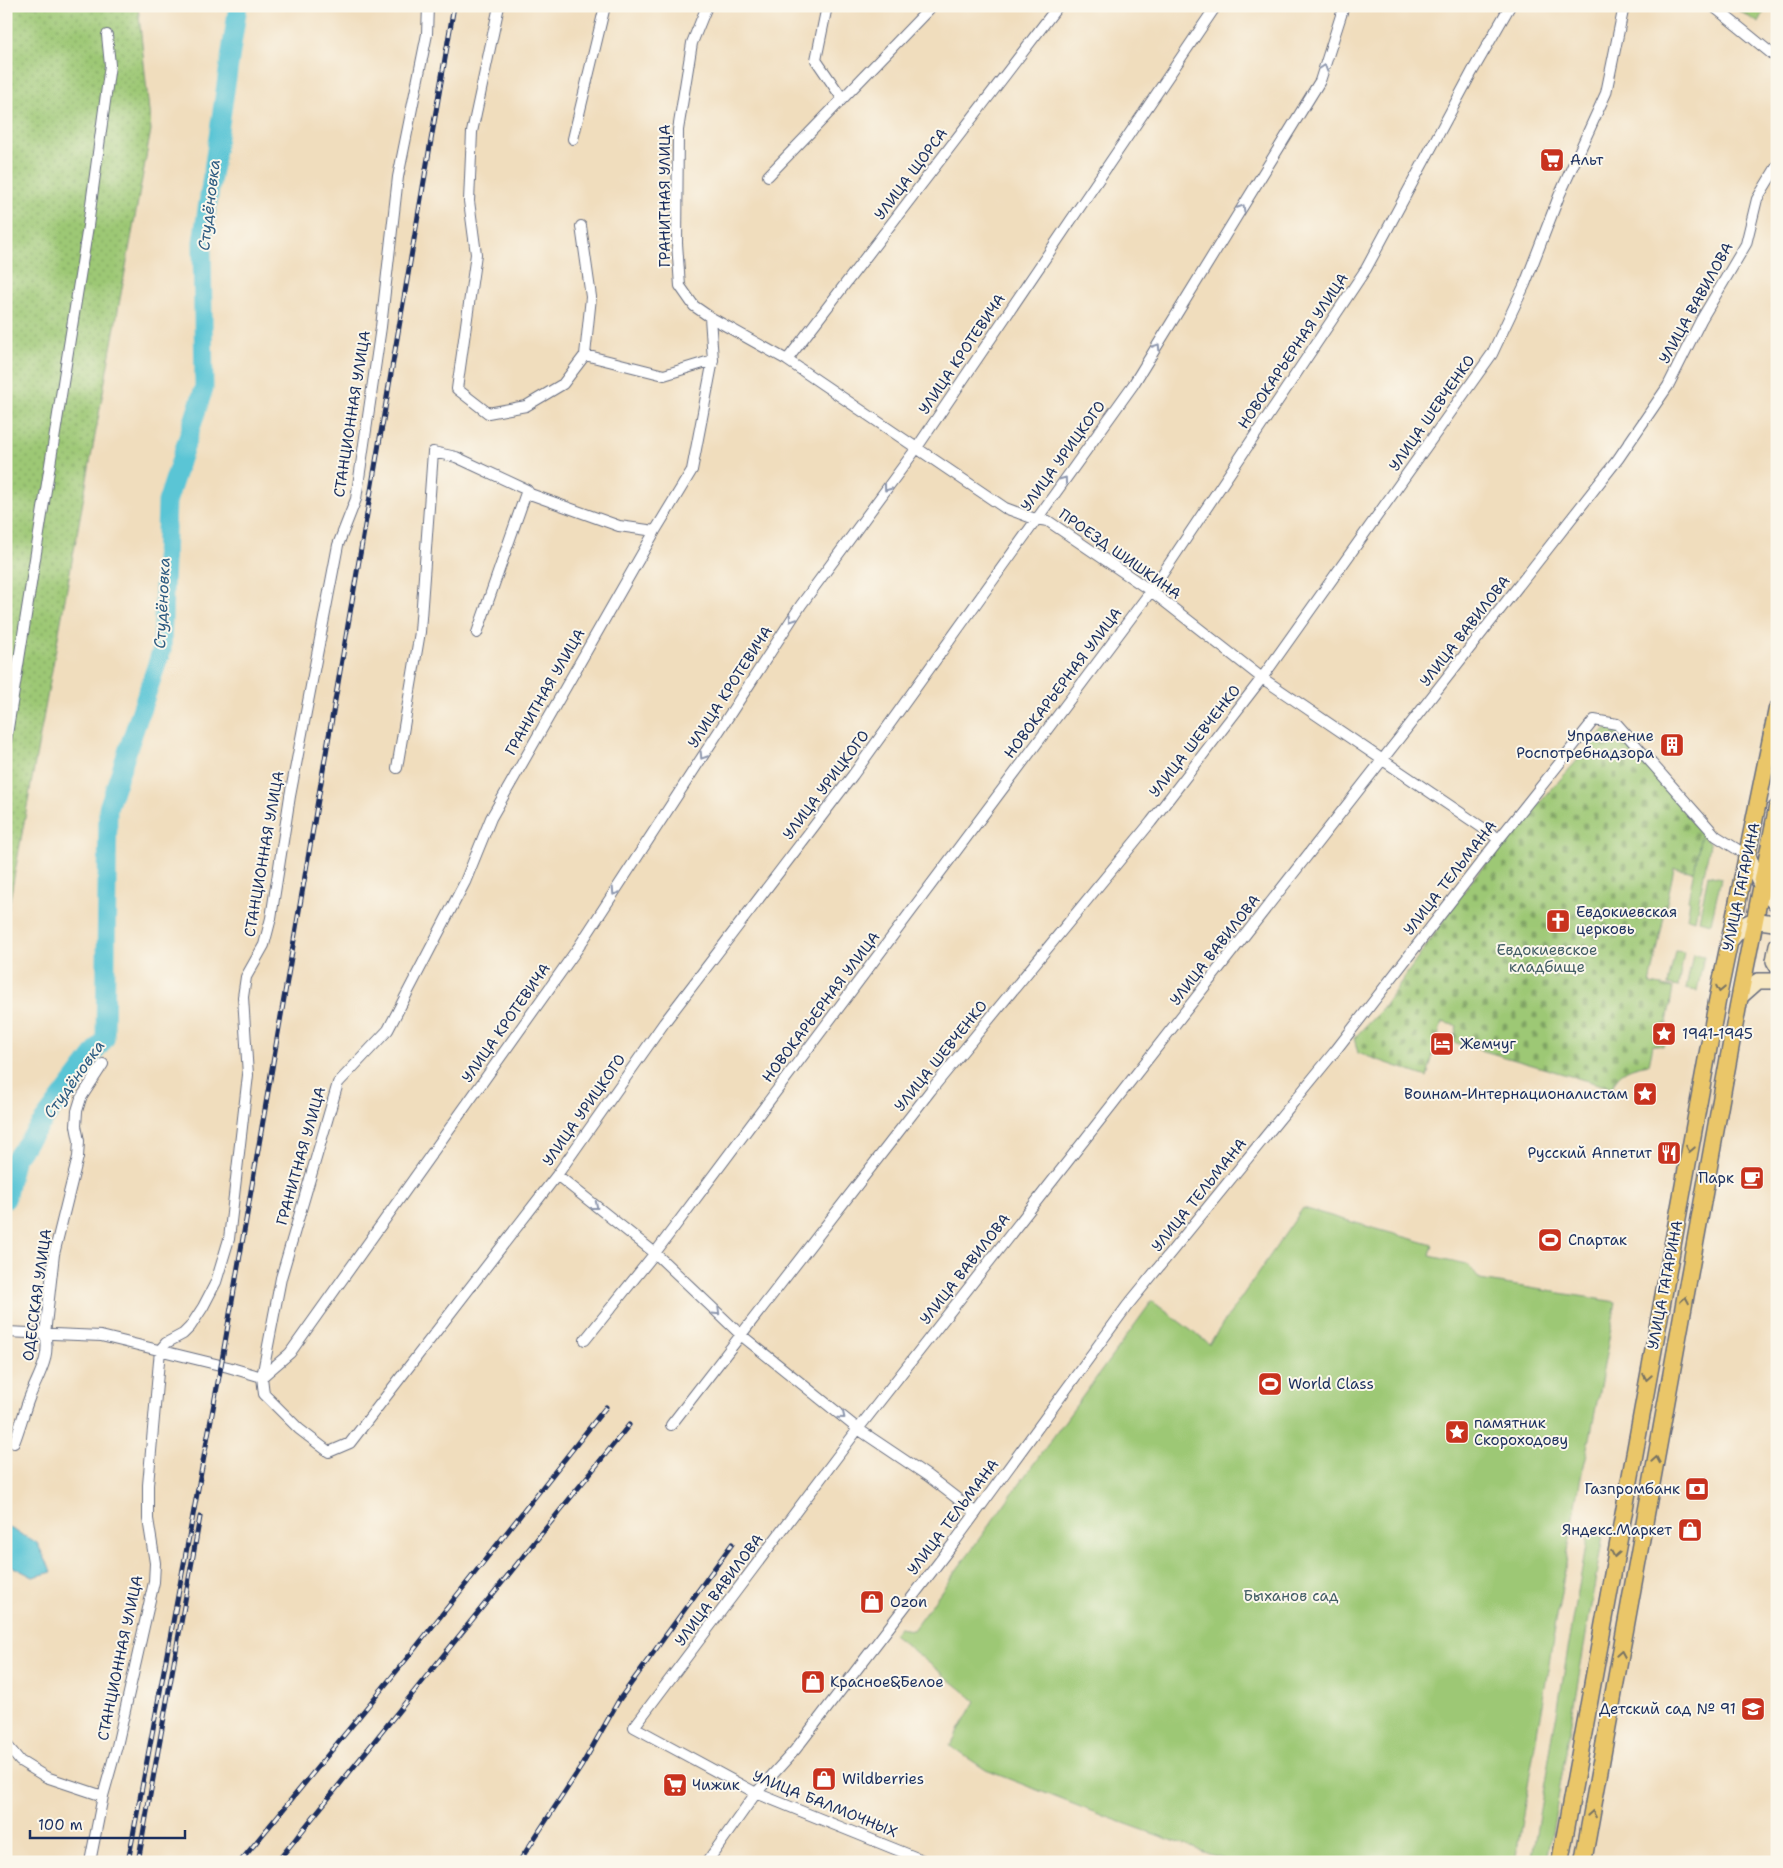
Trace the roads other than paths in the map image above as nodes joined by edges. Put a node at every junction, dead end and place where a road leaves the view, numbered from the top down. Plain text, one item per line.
1 (428, 6) edge
2 (500, 6) edge
3 (605, 6) edge
4 (707, 6) edge
5 (827, 6) edge
6 (932, 6) edge
7 (1058, 6) edge
8 (1216, 6) edge
9 (1344, 6) edge
10 (1510, 6) edge
11 (1624, 6) edge
12 (1713, 6) edge
13 (107, 35) dead end
14 (1777, 58) edge
15 (842, 98) junction
16 (572, 139) dead end
17 (1777, 166) edge
18 (768, 176) dead end
19 (581, 226) dead end
20 (710, 317) junction
21 (585, 355) junction
22 (713, 360) junction
23 (787, 360) junction
24 (916, 448) junction
25 (527, 490) junction
26 (1035, 519) junction
27 (655, 531) junction
28 (1151, 591) junction
29 (477, 633) dead end
30 (1262, 678) junction
31 (1777, 709) edge
32 (6, 741) edge
33 (1383, 759) junction
34 (397, 768) dead end
35 (1777, 808) edge
36 (1499, 839) junction
37 (1748, 856) junction
38 (1761, 886) junction
39 (1777, 904) edge
40 (1755, 920) junction
41 (1777, 924) edge
42 (1730, 941) junction
43 (1777, 945) edge
44 (1777, 966) edge
45 (1777, 981) edge
46 (1740, 997) junction
47 (103, 1064) dead end
48 (556, 1175) junction
49 (655, 1253) junction
50 (6, 1332) edge
51 (45, 1334) junction
52 (741, 1335) junction
53 (584, 1340) dead end
54 (160, 1350) junction
55 (262, 1377) junction
56 (671, 1425) dead end
57 (858, 1429) junction
58 (14, 1443) dead end
59 (976, 1513) junction
60 (1606, 1605) junction
61 (1629, 1610) junction
62 (634, 1727) joint
63 (6, 1744) edge
64 (756, 1793) junction
65 (103, 1796) junction
66 (90, 1862) edge
67 (707, 1862) edge
68 (927, 1862) edge
69 (1560, 1862) edge
70 (1583, 1862) edge

1 - 54 street, СТАНЦИОННАЯ УЛИЦА
2 - 21 street
3 - 16 street
4 - 20 street, ГРАНИТНАЯ УЛИЦА
5 - 15 street
6 - 15 street
7 - 23 street, УЛИЦА ЩОРСА
8 - 24 street, УЛИЦА КРОТЕВИЧА
26 -> 9 street, УЛИЦА УРИЦКОГО
10 - 28 street, НОВОКАРЬЕРНАЯ УЛИЦА
11 - 30 street, УЛИЦА ШЕВЧЕНКО
12 - 14 street
13 - 32 street
15 - 18 street
17 - 33 street, УЛИЦА ВАВИЛОВА
19 - 21 street
20 - 22 street, ГРАНИТНАЯ УЛИЦА
20 - 23 street, ПРОЕЗД ШИШКИНА
21 - 22 street
22 - 27 street, ГРАНИТНАЯ УЛИЦА
23 - 24 street, ПРОЕЗД ШИШКИНА
24 - 26 street, ПРОЕЗД ШИШКИНА
24 -> 55 street, УЛИЦА КРОТЕВИЧА
25 - 27 street
25 - 29 street
25 - 34 street
26 - 28 street, ПРОЕЗД ШИШКИНА
26 - 48 street, УЛИЦА УРИЦКОГО
27 - 55 street, ГРАНИТНАЯ УЛИЦА
28 - 30 street, ПРОЕЗД ШИШКИНА
28 - 49 street, НОВОКАРЬЕРНАЯ УЛИЦА
30 - 33 street, ПРОЕЗД ШИШКИНА
30 - 52 street, УЛИЦА ШЕВЧЕНКО
31 - 37 main road, УЛИЦА ГАГАРИНА
33 - 36 street, ПРОЕЗД ШИШКИНА
33 - 57 street, УЛИЦА ВАВИЛОВА
35 - 38 main road, УЛИЦА ГАГАРИНА
36 - 37 street, УЛИЦА ТЕЛЬМАНА
36 - 59 street, УЛИЦА ТЕЛЬМАНА
37 - 38 main road
37 - 42 main road, УЛИЦА ГАГАРИНА
38 - 39 main road
38 - 40 main road, УЛИЦА ГАГАРИНА
40 - 41 main road
40 - 42 main road
40 - 46 main road, УЛИЦА ГАГАРИНА
42 -> 60 main road, УЛИЦА ГАГАРИНА
43 - 44 main road
45 - 46 main road
61 -> 46 main road, УЛИЦА ГАГАРИНА
47 - 51 street, ОДЕССКАЯ УЛИЦА
48 -> 49 street
48 - 55 street, УЛИЦА УРИЦКОГО
49 -> 52 street
49 - 53 street, НОВОКАРЬЕРНАЯ УЛИЦА
50 - 51 street
51 - 54 street
51 - 58 street, ОДЕССКАЯ УЛИЦА
52 - 56 street, УЛИЦА ШЕВЧЕНКО
52 -> 57 street
54 - 55 street
54 - 65 street, СТАНЦИОННАЯ УЛИЦА
57 - 59 street
57 - 62 street, УЛИЦА ВАВИЛОВА
59 - 64 street, УЛИЦА ТЕЛЬМАНА
60 - 61 main road
60 - 69 main road, УЛИЦА ГАГАРИНА
70 -> 61 main road, УЛИЦА ГАГАРИНА
62 - 64 street, УЛИЦА БАЛМОЧНЫХ
63 - 65 street
64 - 67 street, УЛИЦА ТЕЛЬМАНА
64 - 68 street, УЛИЦА БАЛМОЧНЫХ
65 - 66 street, СТАНЦИОННАЯ УЛИЦА

